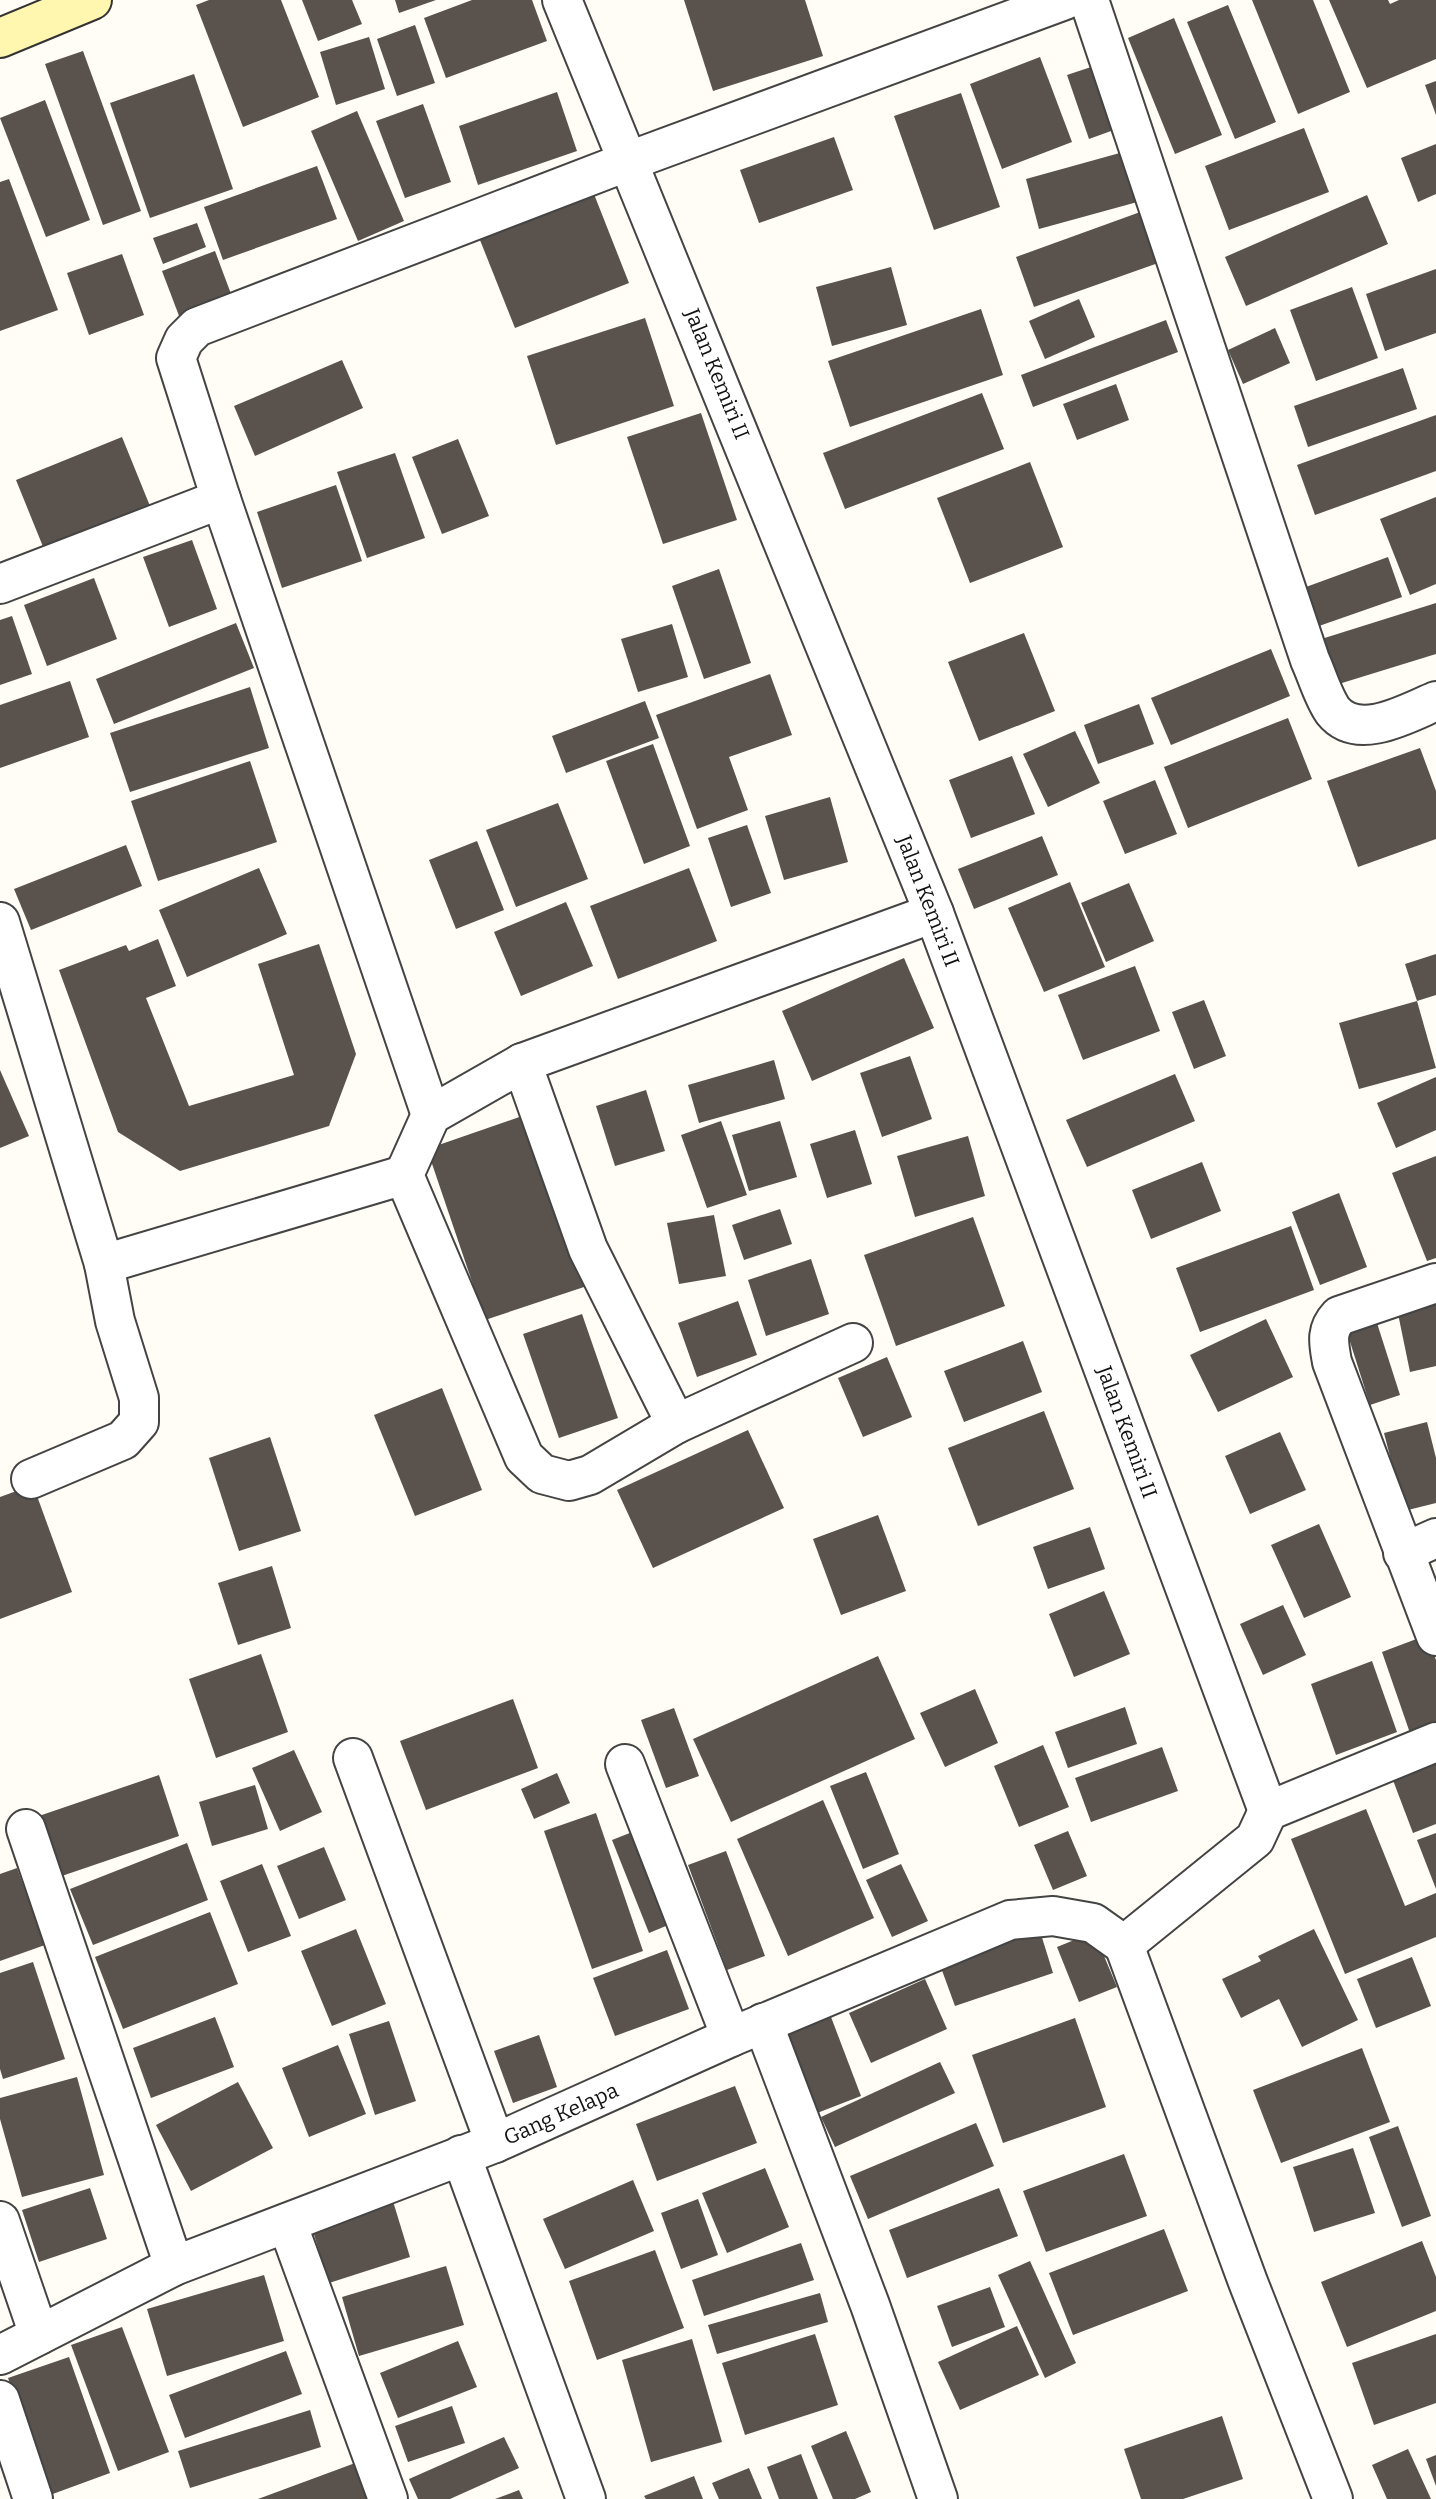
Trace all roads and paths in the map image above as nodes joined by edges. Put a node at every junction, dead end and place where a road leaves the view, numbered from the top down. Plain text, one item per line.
1 (92, 0) edge
2 (562, 0) edge
3 (1065, 0) edge
4 (1089, 0) edge
5 (0, 38) edge
6 (629, 161) junction
7 (221, 499) junction
8 (0, 584) edge
9 (1436, 701) edge
10 (934, 913) junction
11 (0, 922) edge
12 (522, 1063) junction
13 (431, 1115) junction
14 (404, 1175) junction
15 (104, 1264) junction
16 (1436, 1283) edge
17 (853, 1343) dead end
18 (676, 1424) junction
19 (31, 1479) dead end
20 (1419, 1546) edge
21 (1436, 1636) edge
22 (1436, 1742) edge
23 (353, 1758) dead end
24 (625, 1764) dead end
25 (1268, 1811) junction
26 (26, 1829) dead end
27 (1124, 1945) junction
28 (747, 2030) junction
29 (478, 2149) junction
30 (0, 2221) edge
31 (287, 2223) junction
32 (174, 2266) junction
33 (39, 2335) junction
34 (0, 2355) edge
35 (0, 2400) edge
36 (33, 2499) edge
37 (388, 2499) edge
38 (586, 2499) edge
39 (938, 2499) edge
40 (1333, 2499) edge

1 - 5 main road
2 - 6 street, Jalan Kemiri II
3 - 6 street
4 - 9 street
6 - 7 street
6 - 10 street, Jalan Kemiri II
7 - 8 street
7 - 13 street
10 - 12 street
10 - 25 street, Jalan Kemiri II
11 - 15 street
12 - 13 street
12 - 18 street
13 - 14 street
14 - 15 street
14 - 18 street
15 - 19 street
16 - 20 street
17 - 18 street
20 - 21 street
22 - 25 street
23 - 29 street
24 - 28 street
25 - 27 street
26 - 32 street
27 - 28 street, Gang Kelapa
27 - 40 street
28 - 29 street, Gang Kelapa
28 - 39 street
29 - 31 street, Gang Kelapa
29 - 38 street
30 - 33 street
31 - 32 street, Gang Kelapa
31 - 37 street
32 - 33 street, Gang Kelapa
33 - 34 street, Gang Kelapa
35 - 36 street

